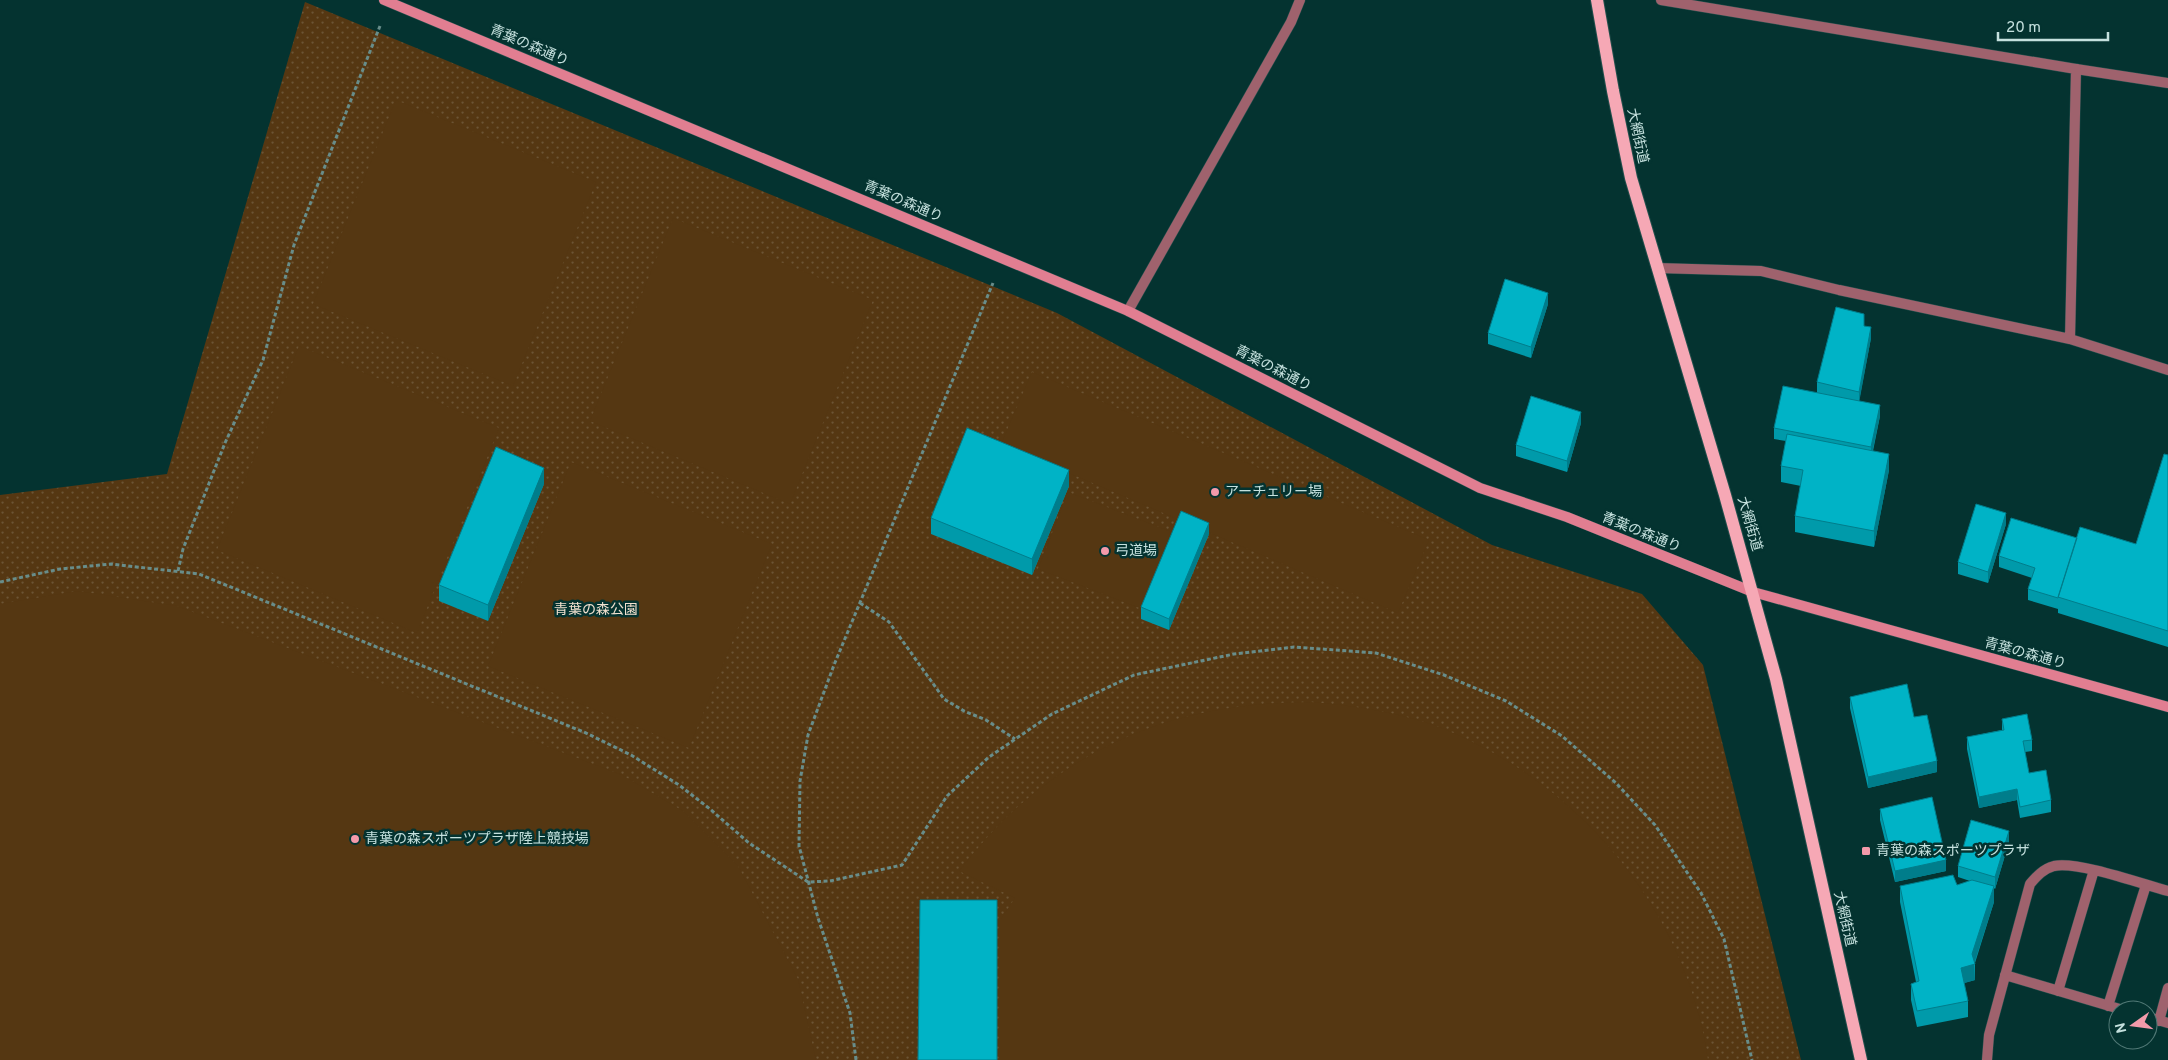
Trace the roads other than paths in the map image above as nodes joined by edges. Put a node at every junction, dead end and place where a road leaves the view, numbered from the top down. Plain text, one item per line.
1 (384, 0) edge
2 (1300, 0) edge
3 (1597, 0) edge
4 (1661, 0) edge
5 (2076, 69) junction
6 (2168, 83) edge
7 (1658, 268) junction
8 (1128, 311) junction
9 (2070, 339) junction
10 (2168, 370) edge
11 (1753, 592) junction
12 (2168, 707) edge
13 (2094, 870) junction
14 (2146, 885) junction
15 (2168, 891) edge
16 (2005, 975) junction
17 (2168, 988) edge
18 (2058, 991) junction
19 (2110, 1000) edge
20 (2108, 1006) edge
21 (2163, 1022) edge
22 (1861, 1060) edge
23 (1988, 1060) edge

1 - 8 street, 青葉の森通り
2 - 8 street
3 - 7 main road, 大網街道
4 - 5 street
5 - 6 street
5 - 9 street
7 - 9 street
7 - 11 main road, 大網街道
8 - 11 street, 青葉の森通り
9 - 10 street
11 - 12 street, 青葉の森通り
11 - 22 main road, 大網街道
13 - 14 street
13 - 16 street
13 - 18 street
14 - 15 street
14 - 19 street
16 - 18 street
16 - 23 street
17 - 21 street
18 - 20 street

